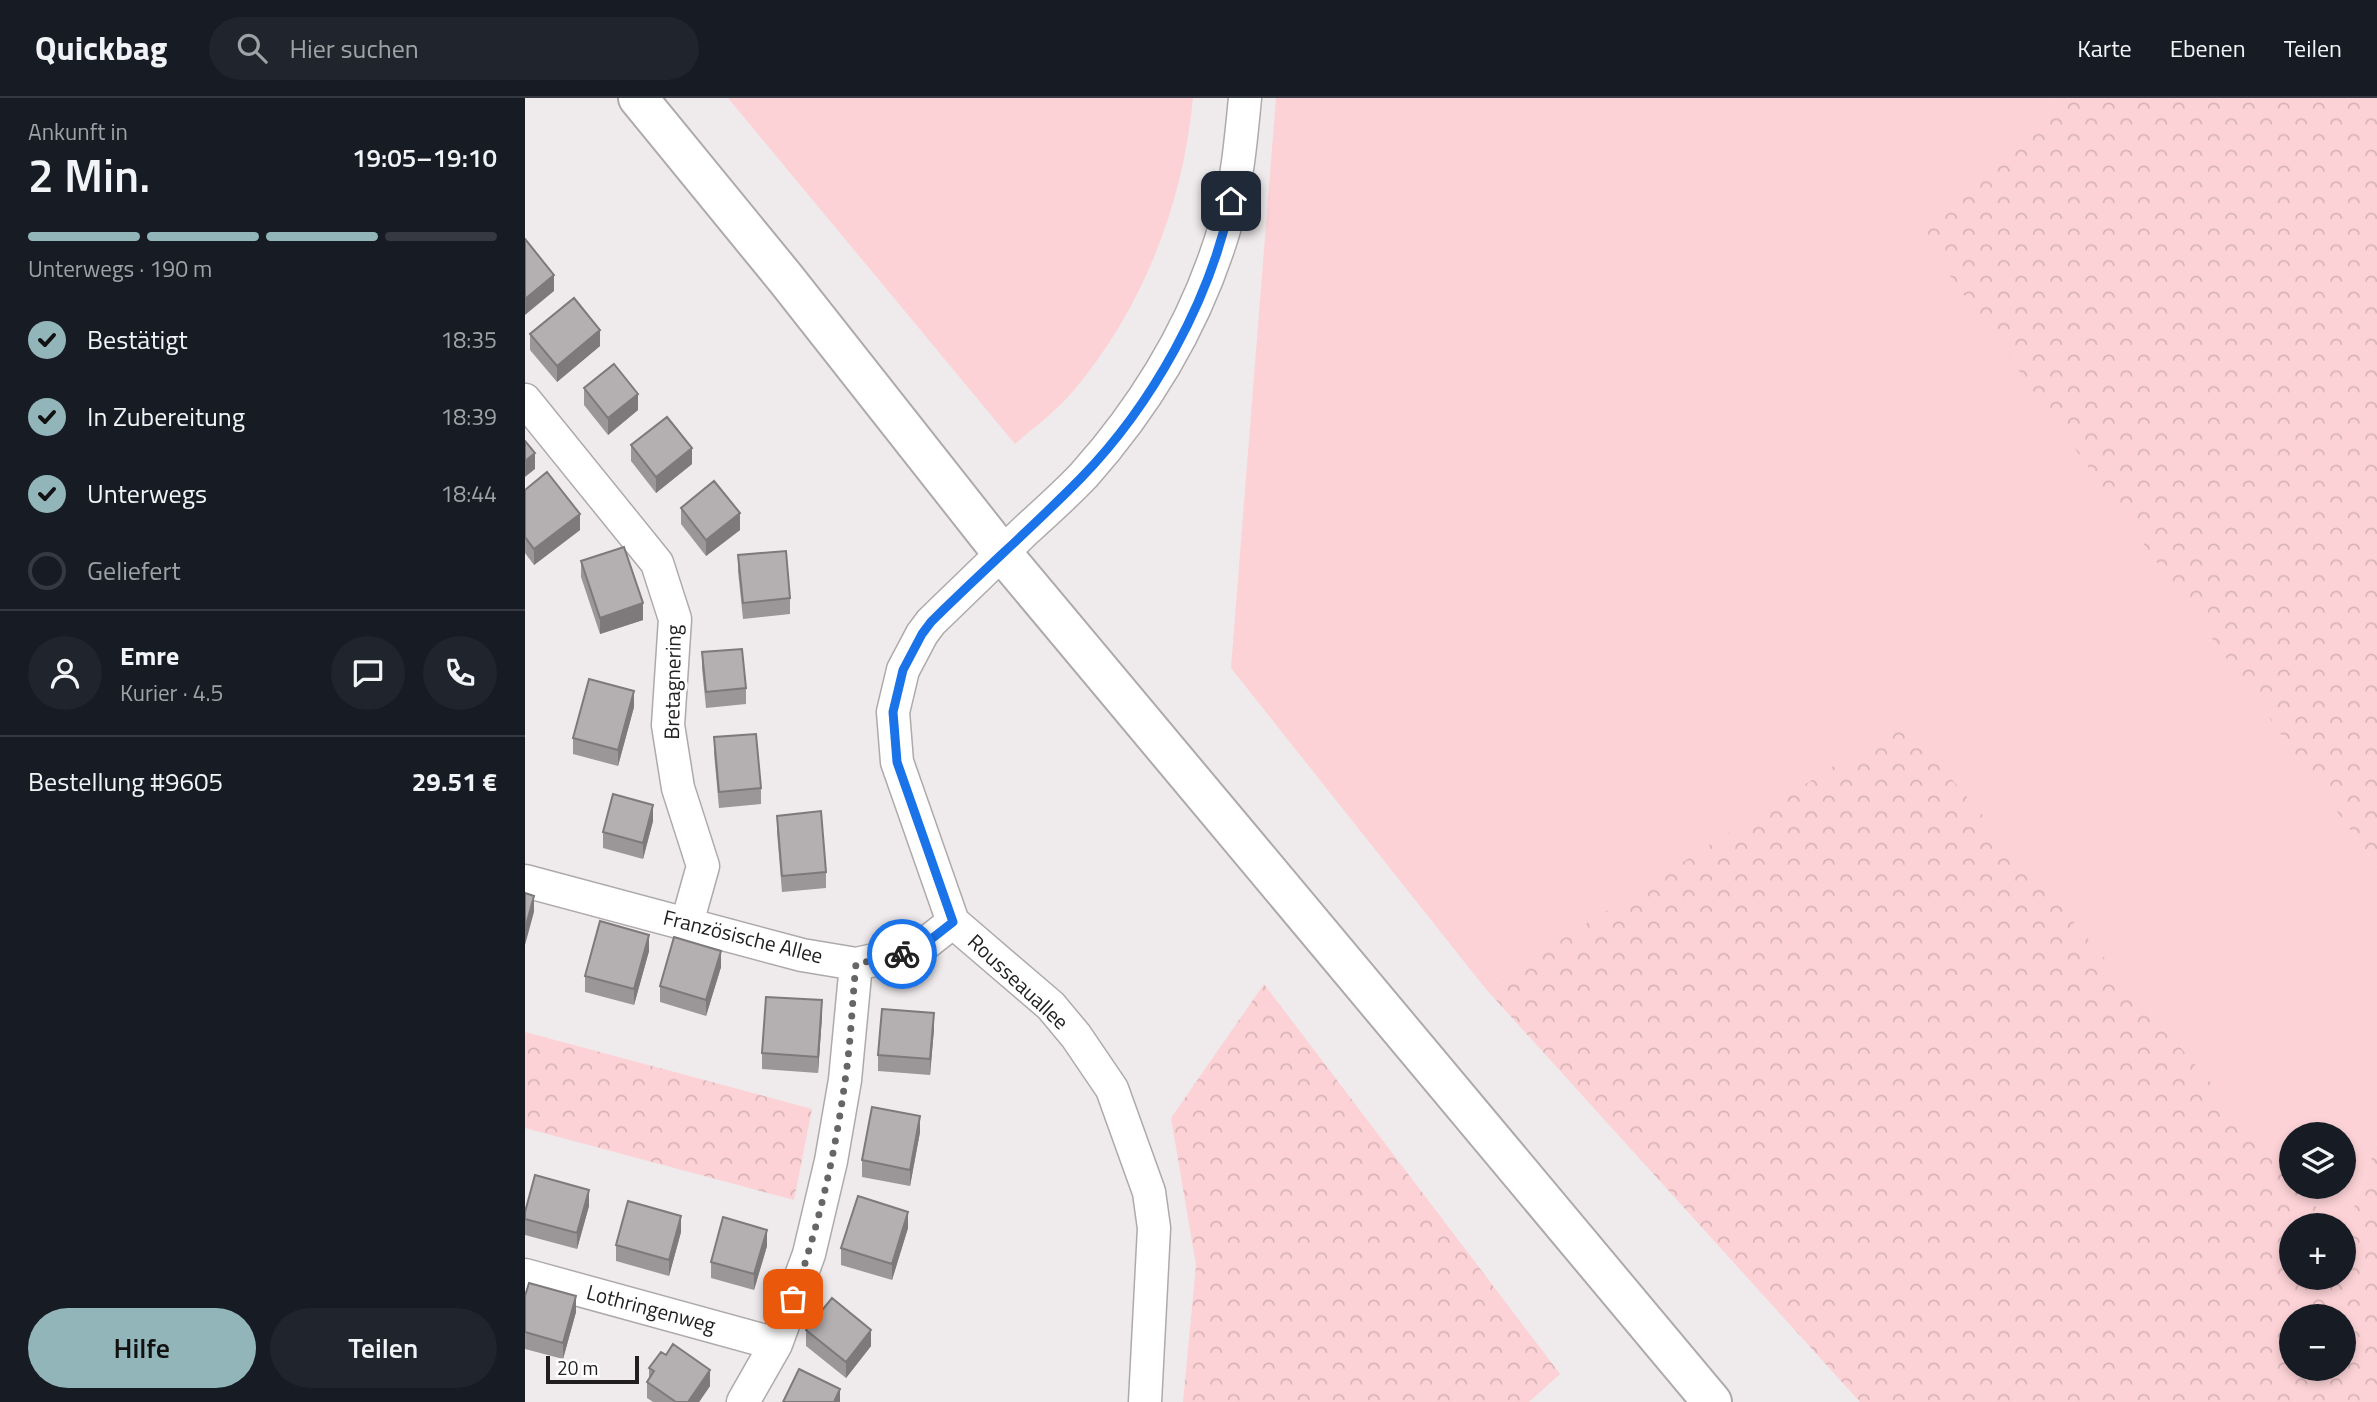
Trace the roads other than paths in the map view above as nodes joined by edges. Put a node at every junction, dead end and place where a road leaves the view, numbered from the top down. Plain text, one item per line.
1 (638, 98) edge
2 (1245, 98) edge
3 (525, 400) edge
4 (1002, 553) junction
5 (525, 881) edge
6 (953, 922) junction
7 (687, 923) junction
8 (856, 964) junction
9 (525, 1275) edge
10 (776, 1344) junction
11 (744, 1402) edge
12 (1145, 1402) edge
13 (1712, 1402) edge

1 - 4 main road
2 - 4 street, Rousseauallee
3 - 7 street, Bretagnering
4 - 6 street, Rousseauallee
4 - 13 main road
5 - 7 street, Französische Allee
6 - 8 street, Französische Allee
6 - 12 street, Rousseauallee
7 - 8 street, Französische Allee
8 - 10 street
9 - 10 street, Lothringenweg
10 - 11 street

